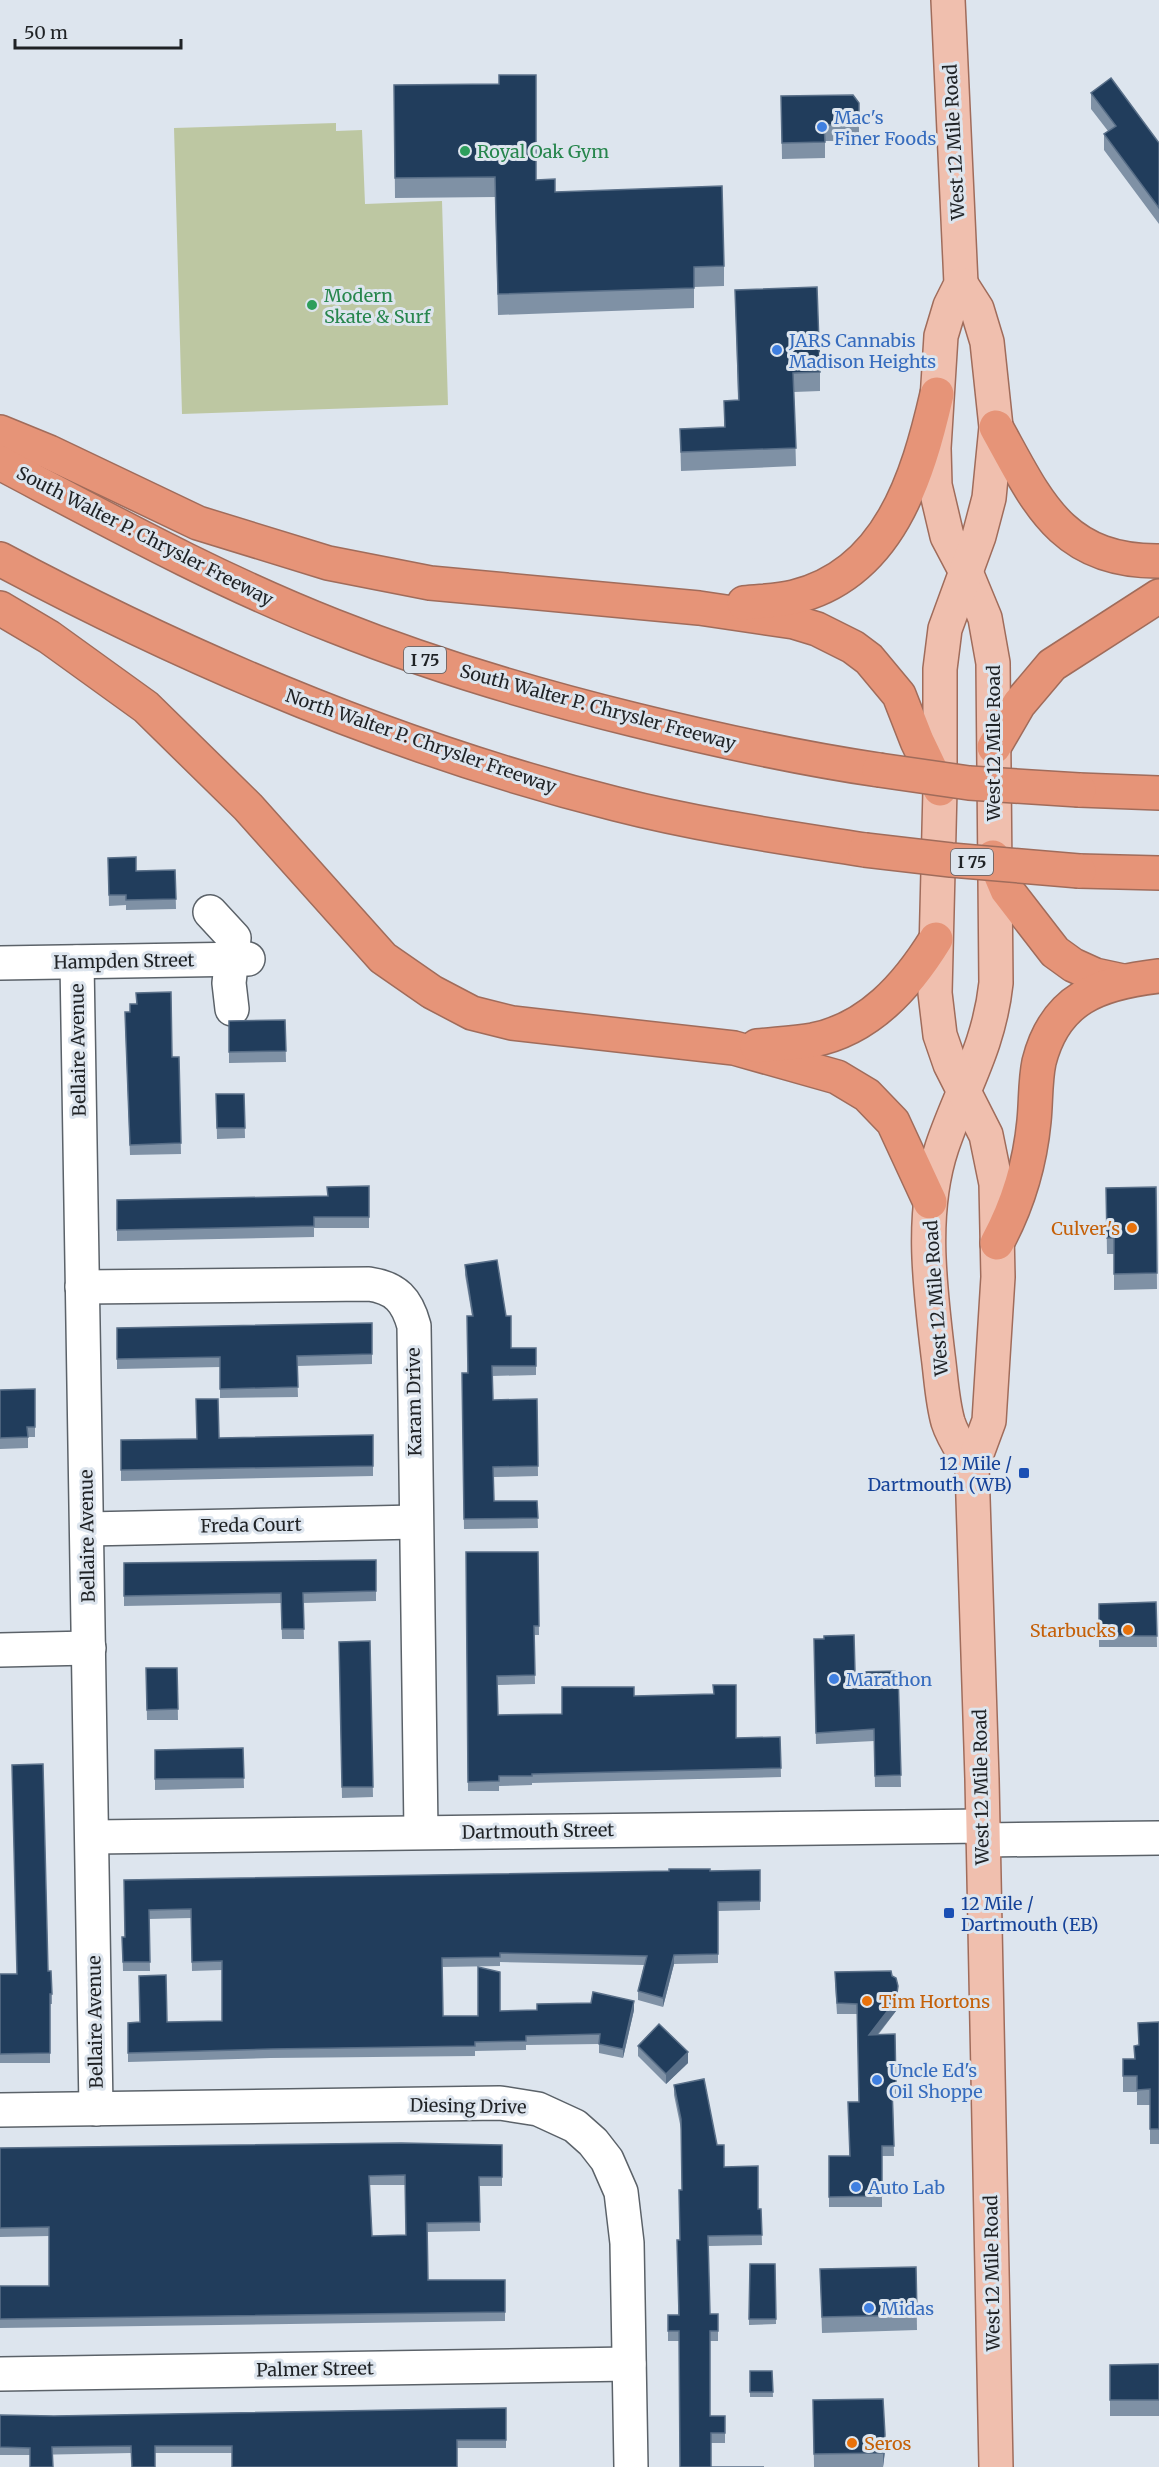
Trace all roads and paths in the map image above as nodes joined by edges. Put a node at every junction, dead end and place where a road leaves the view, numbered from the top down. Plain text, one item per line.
1 (948, 0) edge
2 (961, 284) junction
3 (937, 394) junction
4 (996, 427) junction
5 (0, 432) edge
6 (0, 463) edge
7 (0, 559) edge
8 (1159, 561) edge
9 (966, 572) junction
10 (1159, 596) edge
11 (0, 608) edge
12 (699, 608) junction
13 (994, 747) junction
14 (940, 789) junction
15 (1159, 793) edge
16 (993, 857) junction
17 (1159, 873) edge
18 (210, 912) dead end
19 (936, 939) junction
20 (240, 959) junction
21 (77, 962) junction
22 (0, 963) edge
23 (1159, 976) edge
24 (1123, 981) junction
25 (232, 1009) dead end
26 (734, 1048) junction
27 (965, 1093) junction
28 (930, 1202) junction
29 (997, 1243) junction
30 (82, 1287) junction
31 (972, 1467) junction
32 (416, 1522) junction
33 (87, 1529) junction
34 (89, 1648) junction
35 (0, 1650) edge
36 (421, 1832) junction
37 (983, 1833) junction
38 (93, 1837) junction
39 (1159, 1838) edge
40 (96, 2109) junction
41 (0, 2110) edge
42 (629, 2364) junction
43 (0, 2374) edge
44 (631, 2467) edge
45 (996, 2467) edge

1 - 2 main road, West 12 Mile Road
2 - 3 main road, West 12 Mile Road
2 - 4 main road, West 12 Mile Road
3 - 9 main road, West 12 Mile Road
3 - 12 highway
4 - 8 highway
4 - 9 main road, West 12 Mile Road
5 - 12 highway
6 - 15 highway, South Walter P. Chrysler Freeway / I 75, bridge
7 - 17 highway, North Walter P. Chrysler Freeway / I 75, bridge
9 - 13 main road, West 12 Mile Road
9 - 14 main road, West 12 Mile Road
10 - 13 highway
11 - 26 highway
12 - 14 highway
13 - 16 main road, West 12 Mile Road
14 - 19 main road, West 12 Mile Road
16 - 24 highway
16 - 27 main road, West 12 Mile Road
18 - 20 street
19 - 26 highway
19 - 27 main road, West 12 Mile Road
20 - 21 street, Hampden Street
20 - 25 street
21 - 22 street, Hampden Street
21 - 30 street, Bellaire Avenue
23 - 24 highway
24 - 29 highway
26 - 28 highway
27 - 28 main road, West 12 Mile Road
27 - 29 main road, West 12 Mile Road
28 - 31 main road, West 12 Mile Road
29 - 31 main road, West 12 Mile Road
30 - 32 street, Karam Drive
30 - 33 street, Bellaire Avenue
31 - 37 main road, West 12 Mile Road
32 - 33 street, Freda Court
32 - 36 street, Karam Drive
33 - 34 street, Bellaire Avenue
34 - 35 street
34 - 38 street, Bellaire Avenue
36 - 37 street, Dartmouth Street
36 - 38 street, Dartmouth Street
37 - 39 street, Dartmouth Street
37 - 45 main road, West 12 Mile Road
38 - 40 street, Bellaire Avenue
40 - 41 street, Diesing Drive
40 - 42 street, Diesing Drive
42 - 43 street, Palmer Street
42 - 44 street, Diesing Drive

